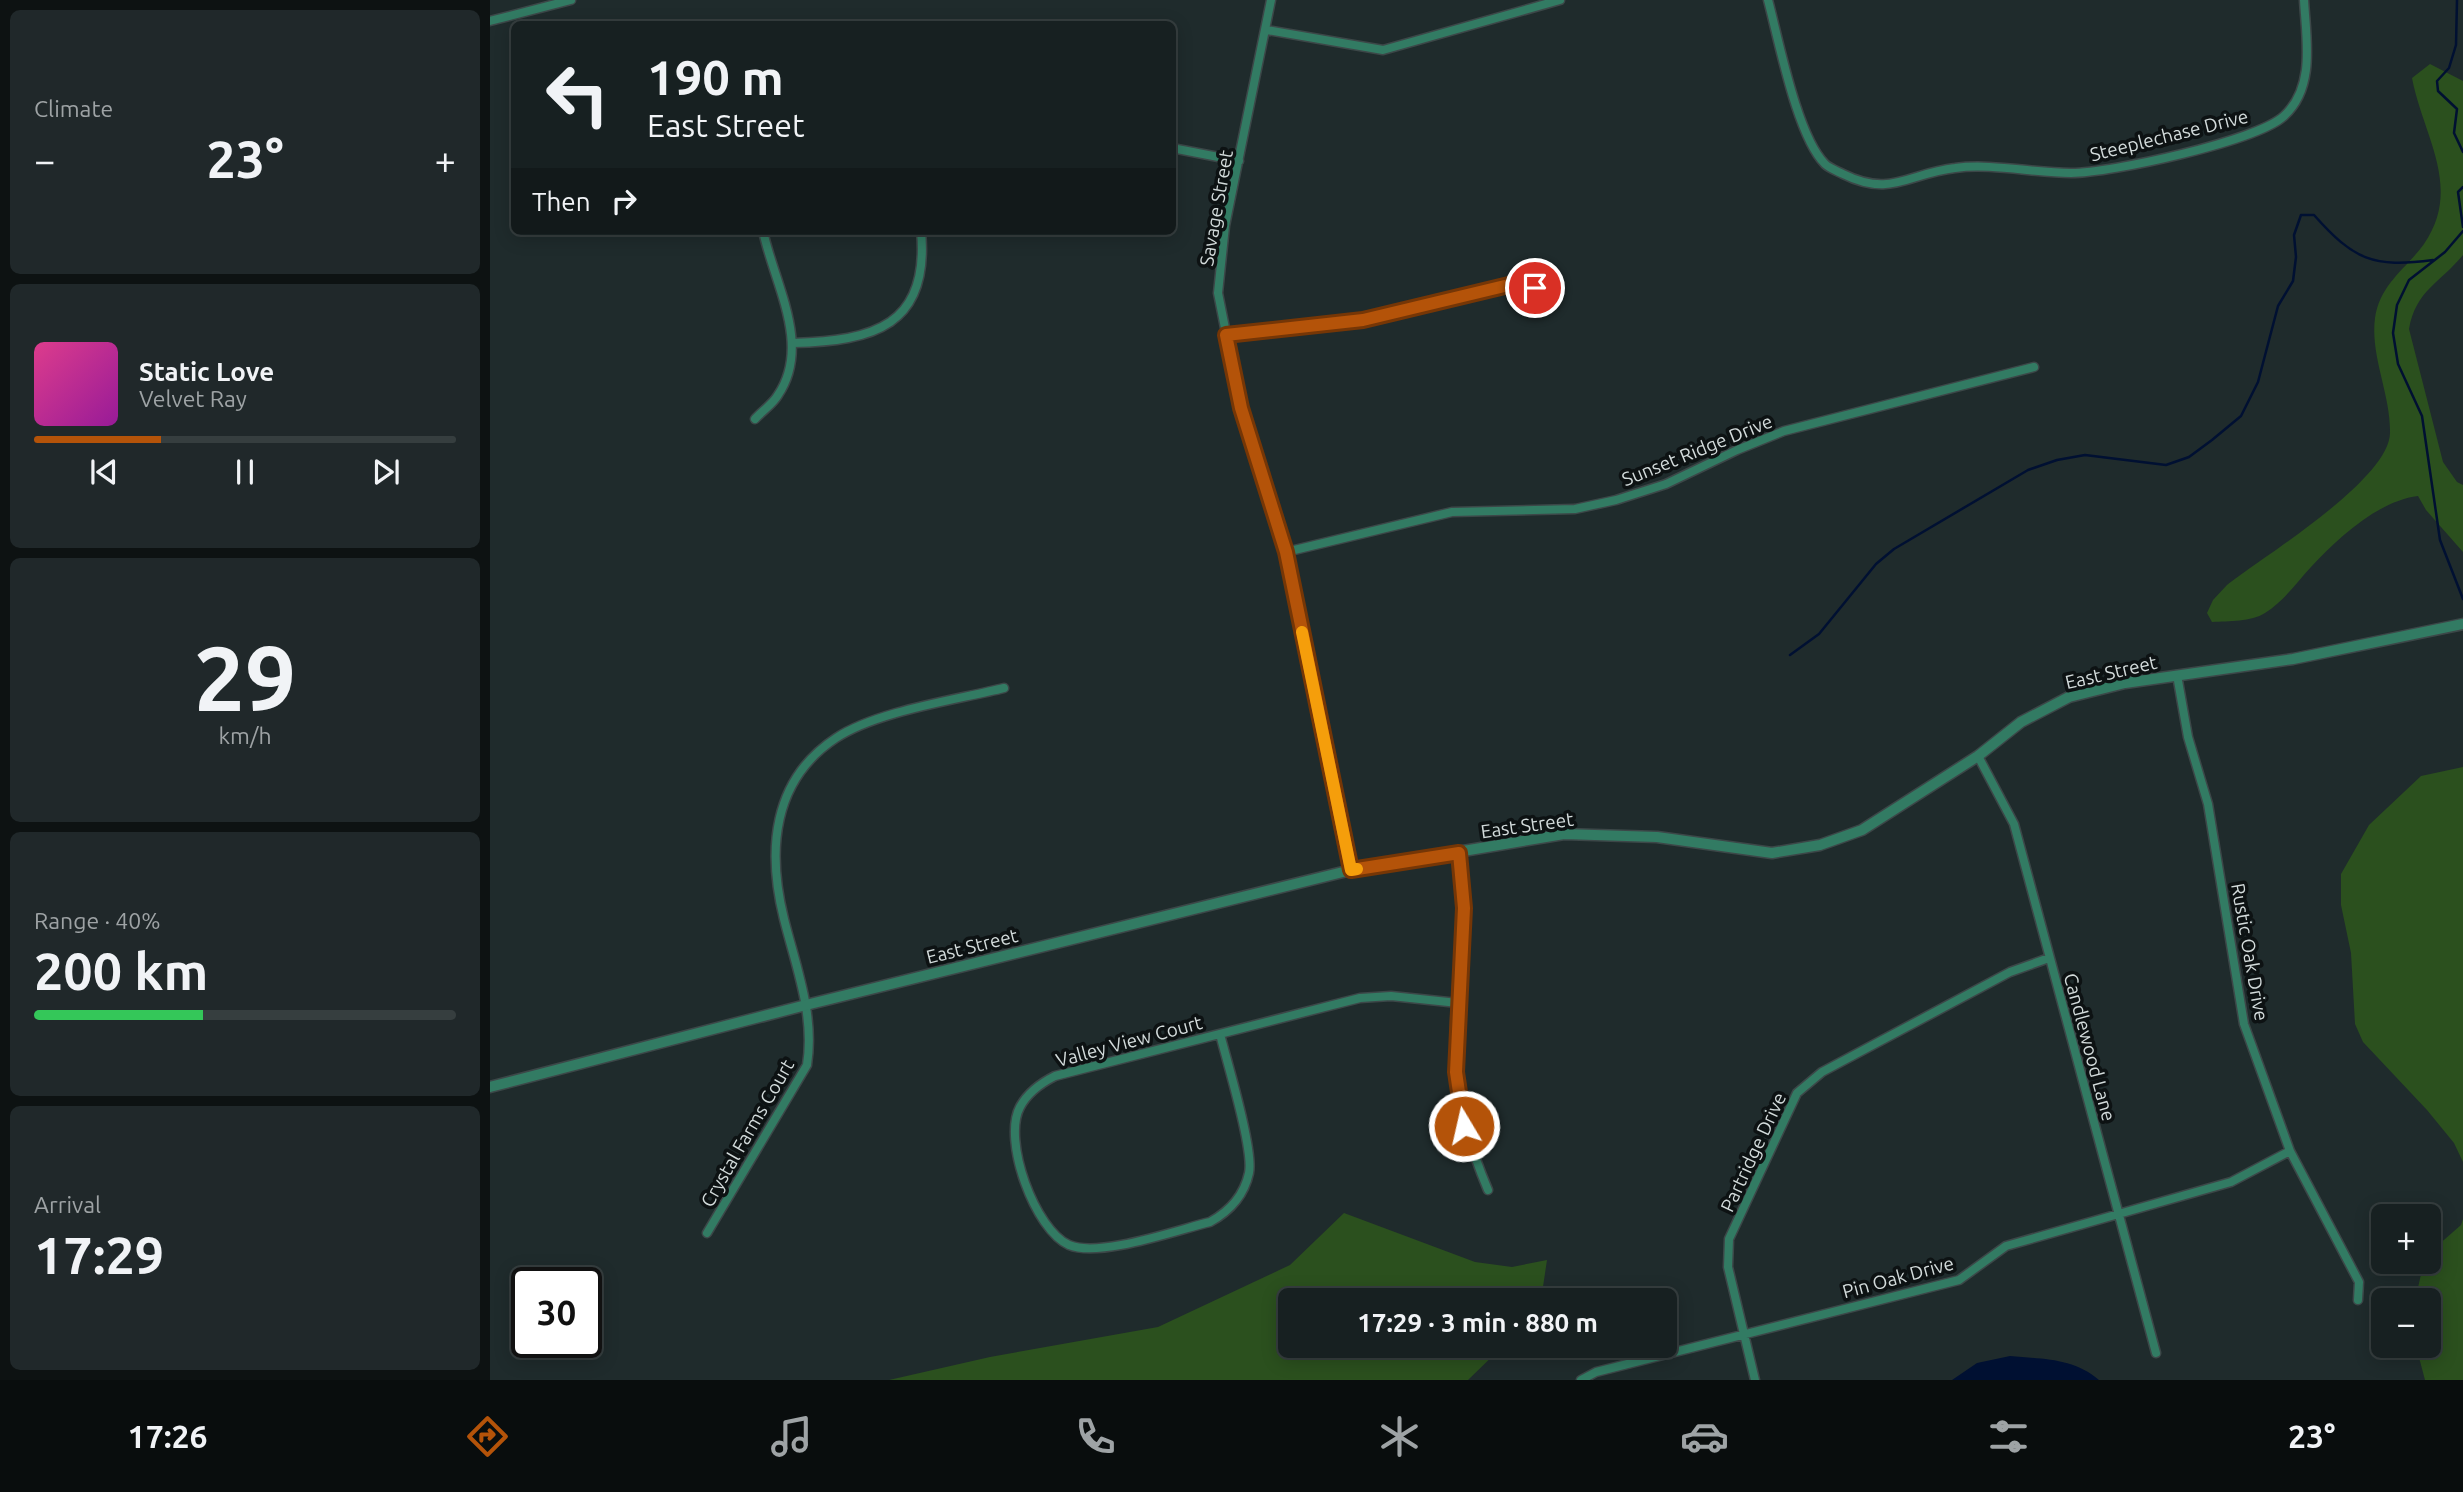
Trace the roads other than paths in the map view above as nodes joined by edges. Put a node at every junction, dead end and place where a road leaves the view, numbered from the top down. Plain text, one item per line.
1 (571, 0) edge
2 (1271, 0) edge
3 (1560, 0) edge
4 (1768, 0) edge
5 (2304, 0) edge
6 (490, 21) edge
7 (1267, 30) junction
8 (1176, 149) edge
9 (1238, 161) junction
10 (764, 235) edge
11 (921, 235) edge
12 (1535, 288) dead end
13 (1226, 335) junction
14 (793, 343) junction
15 (2034, 367) dead end
16 (755, 419) dead end
17 (1286, 552) junction
18 (2463, 624) edge
19 (2177, 675) junction
20 (1004, 688) dead end
21 (1978, 756) junction
22 (1459, 853) junction
23 (1351, 870) junction
24 (2049, 958) junction
25 (1458, 1003) junction
26 (806, 1004) junction
27 (1220, 1034) junction
28 (490, 1087) edge
29 (2290, 1151) junction
30 (1488, 1190) dead end
31 (2119, 1214) junction
32 (707, 1233) dead end
33 (2358, 1300) dead end
34 (1744, 1332) junction
35 (2156, 1353) dead end
36 (1581, 1380) edge
37 (1755, 1380) edge

1 - 6 street
2 - 7 street, Savage Street
3 - 7 street
4 - 5 street, Steeplechase Drive
7 - 9 street, Savage Street
8 - 9 street
9 - 13 street, Savage Street
10 - 14 street
11 - 14 street
12 - 13 street
13 - 17 street, Savage Street
14 - 16 street
15 - 17 street, Sunset Ridge Drive
17 - 23 street, Savage Street
18 - 19 street, East Street
19 - 21 street, East Street
19 - 29 street, Rustic Oak Drive
20 - 26 street, Crystal Farms Court
21 - 22 street, East Street
21 - 24 street, Candlewood Lane
22 - 23 street, East Street
22 - 25 street
23 - 26 street, East Street
24 - 31 street, Candlewood Lane
24 - 34 street, Partridge Drive
25 - 27 street, Valley View Court
25 - 30 street
26 - 28 street, East Street
26 - 32 street, Crystal Farms Court
27 - 27 street, Valley View Court
29 - 31 street, Pin Oak Drive
29 - 33 street, Rustic Oak Drive
31 - 34 street, Pin Oak Drive
31 - 35 street, Candlewood Lane
34 - 36 street, Pin Oak Drive
34 - 37 street, Partridge Drive

